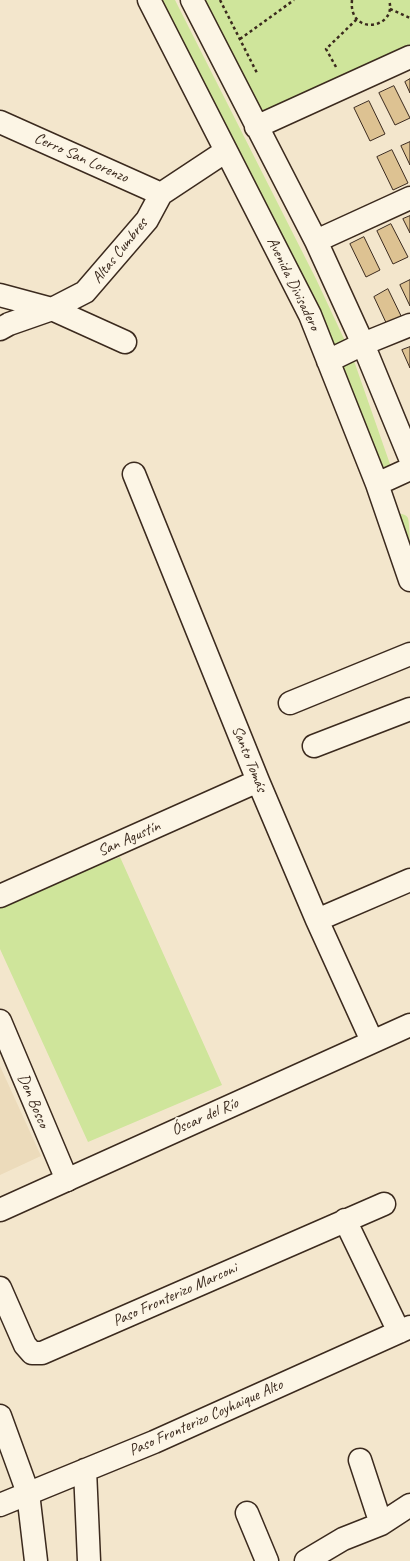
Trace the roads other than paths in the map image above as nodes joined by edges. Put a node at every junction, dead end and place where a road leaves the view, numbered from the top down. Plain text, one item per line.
1 (149, 0) edge
2 (192, 0) edge
3 (410, 57) edge
4 (0, 122) edge
5 (256, 127) junction
6 (226, 151) junction
7 (161, 194) junction
8 (410, 198) edge
9 (316, 242) junction
10 (0, 295) edge
11 (52, 309) junction
12 (410, 325) edge
13 (0, 330) edge
14 (126, 342) dead end
15 (363, 344) junction
16 (328, 361) junction
17 (410, 458) edge
18 (410, 469) edge
19 (134, 474) dead end
20 (377, 484) junction
21 (410, 580) edge
22 (410, 654) edge
23 (290, 703) dead end
24 (410, 709) edge
25 (314, 746) dead end
26 (258, 781) junction
27 (410, 880) edge
28 (0, 896) edge
29 (317, 920) junction
30 (0, 1022) edge
31 (410, 1025) edge
32 (372, 1041) junction
33 (67, 1180) junction
34 (384, 1204) dead end
35 (0, 1210) edge
36 (345, 1220) junction
37 (0, 1288) edge
38 (404, 1330) edge
39 (0, 1416) edge
40 (360, 1460) dead end
41 (85, 1470) junction
42 (28, 1493) junction
43 (0, 1505) edge
44 (410, 1505) edge
45 (247, 1513) dead end
46 (381, 1524) junction
47 (36, 1561) edge
48 (89, 1561) edge
49 (267, 1561) edge
50 (306, 1561) edge

1 - 6 street, Avenida Divisadero
2 - 5 street
3 - 5 street
4 - 7 street, Cerro San Lorenzo
5 - 9 street
6 - 7 street, Altas Cumbres
6 - 16 street, Avenida Divisadero
7 - 11 street, Altas Cumbres
8 - 9 street
9 - 15 street
10 - 11 street
11 - 13 street, Altas Cumbres
11 - 14 street
12 - 15 street
15 - 16 street
15 - 17 street
16 - 20 street, Avenida Divisadero
18 - 20 street
19 - 26 street, Santo Tomás
20 - 21 street, Avenida Divisadero
22 - 23 street
24 - 25 street
26 - 28 street, San Agustín
26 - 29 street, Santo Tomás
27 - 29 street
29 - 32 street, Santo Tomás
30 - 33 street, Don Bosco
31 - 32 street, Óscar del Río
32 - 33 street, Óscar del Río
33 - 35 street, Óscar del Río
34 - 36 street, Paso Fronterizo Marconi
36 - 37 street, Paso Fronterizo Marconi
36 - 38 street
38 - 41 street, Paso Fronterizo Coyhaique Alto
39 - 42 street
40 - 46 street
41 - 42 street, Paso Fronterizo Coyhaique Alto
41 - 48 street
42 - 43 street, Paso Fronterizo Coyhaique Alto
42 - 47 street
44 - 46 street
45 - 49 street
46 - 50 street

